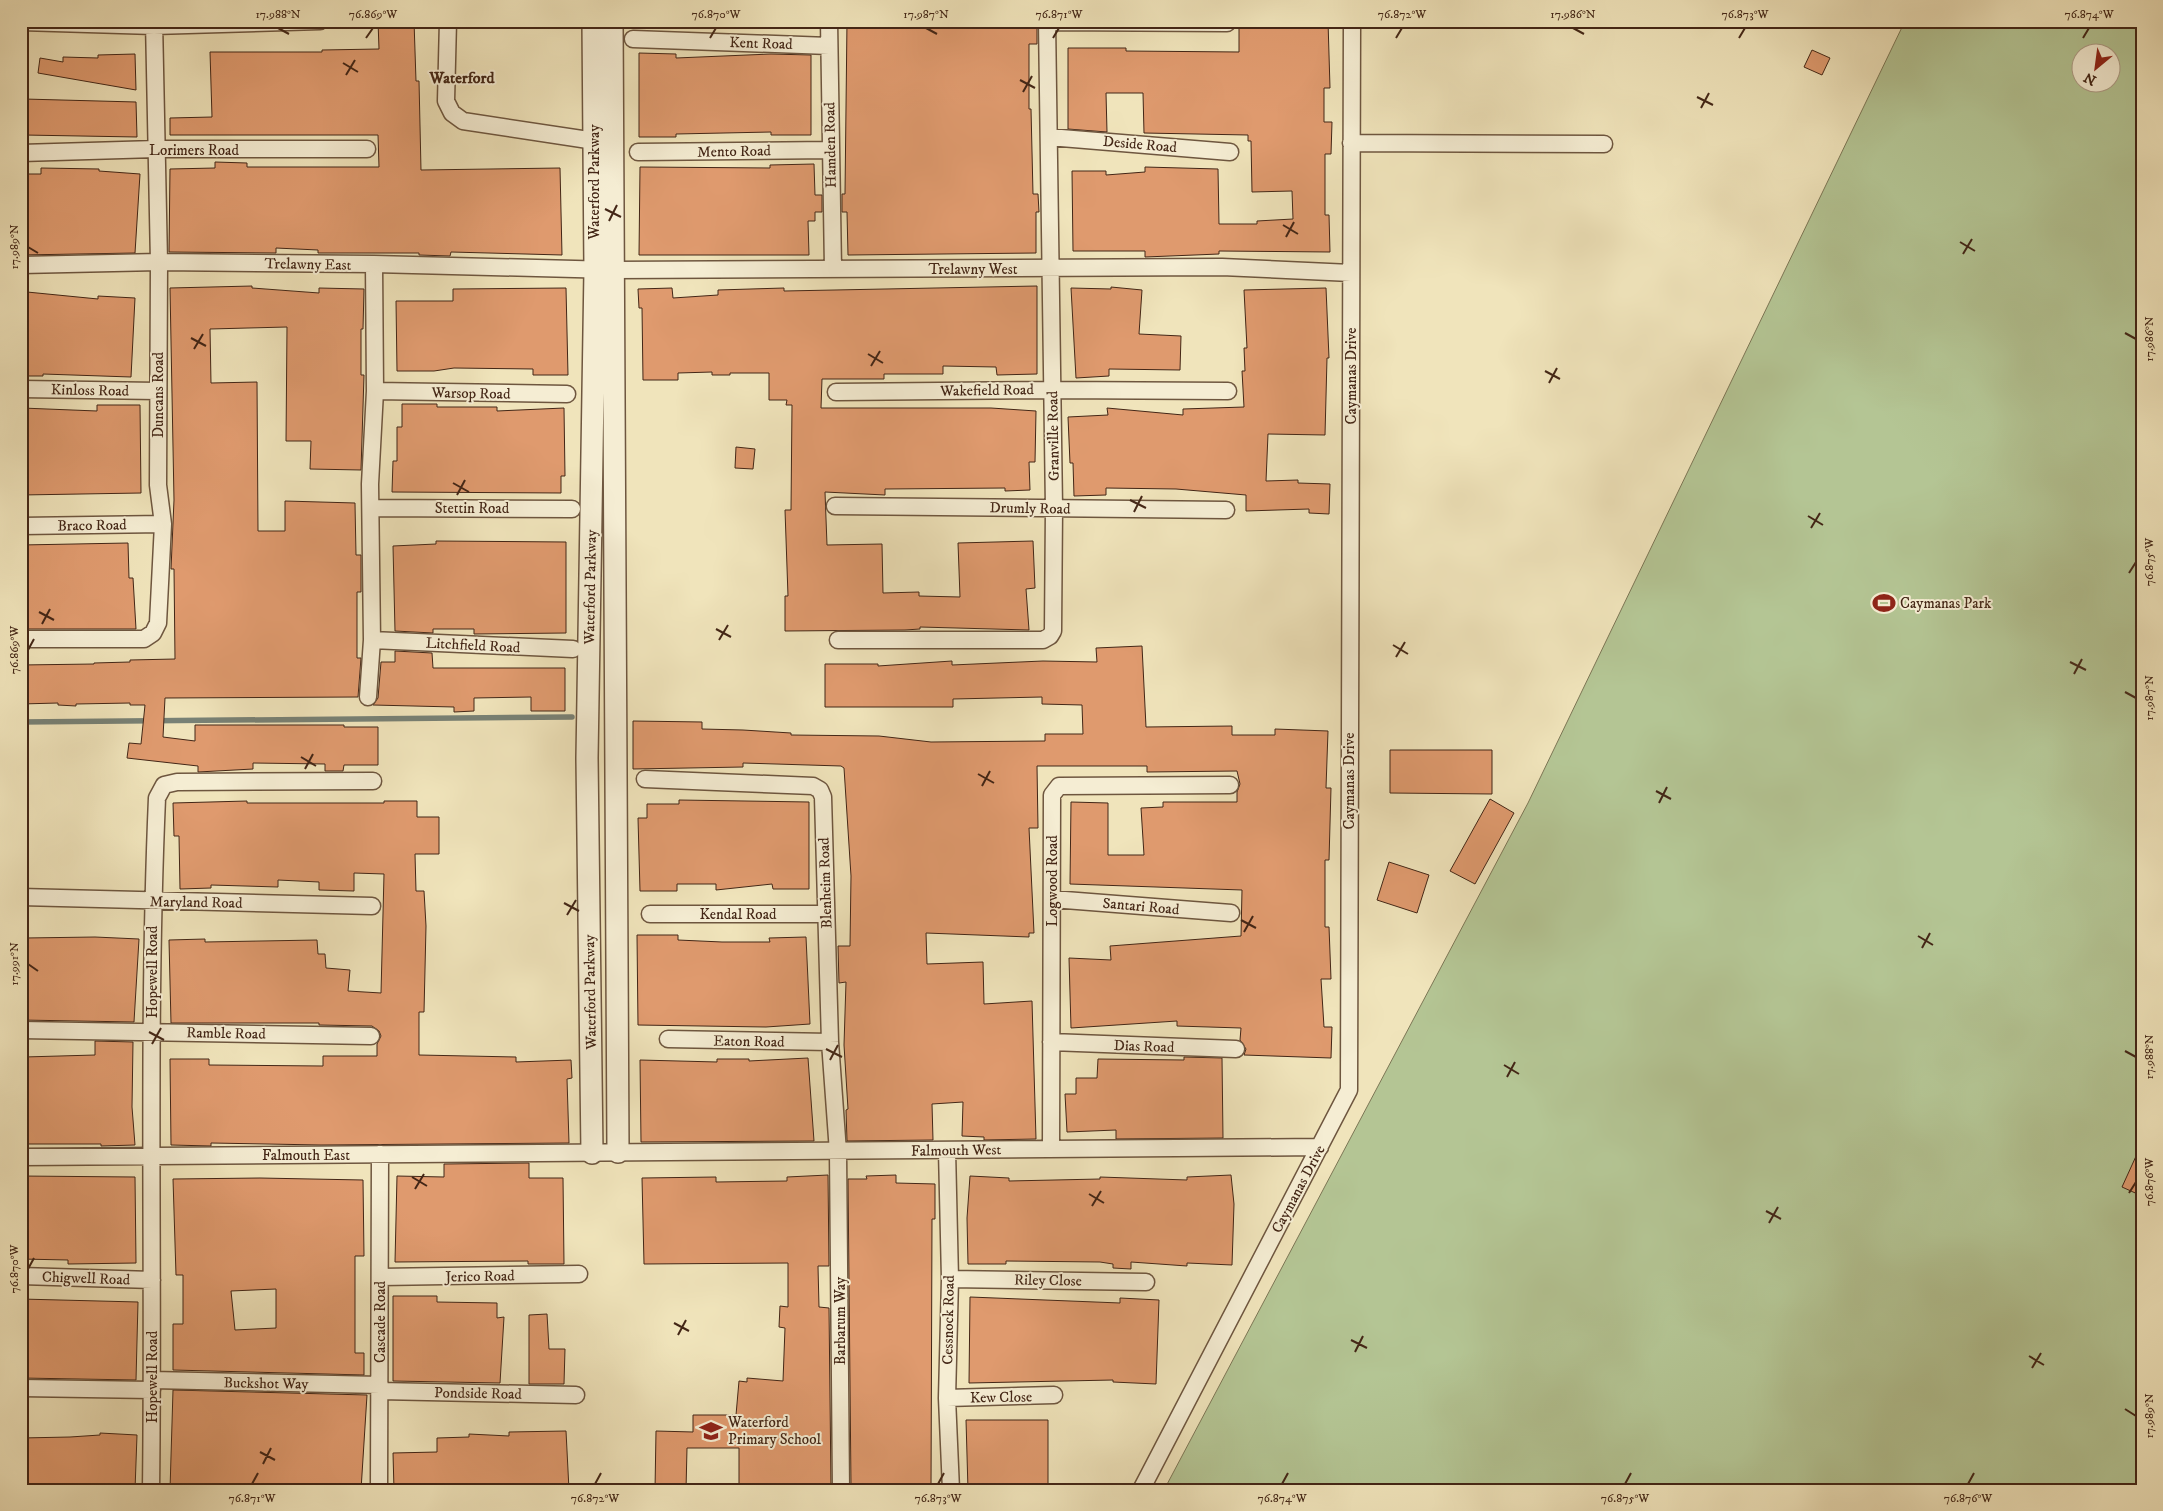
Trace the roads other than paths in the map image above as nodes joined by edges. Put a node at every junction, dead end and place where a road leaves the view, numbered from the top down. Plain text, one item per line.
1 (320, 21) edge
2 (448, 21) edge
3 (593, 21) edge
4 (612, 21) edge
5 (829, 21) edge
6 (1352, 21) edge
7 (21, 22) edge
8 (1048, 22) edge
9 (1228, 23) dead end
10 (154, 24) edge
11 (633, 39) dead end
12 (829, 46) junction
13 (1049, 137) junction
14 (594, 141) junction
15 (1351, 143) junction
16 (1604, 144) dead end
17 (367, 149) dead end
18 (156, 150) junction
19 (830, 150) junction
20 (638, 152) dead end
21 (1230, 152) dead end
22 (21, 153) edge
23 (159, 262) junction
24 (374, 264) junction
25 (21, 265) edge
26 (833, 269) junction
27 (1051, 269) junction
28 (604, 270) junction
29 (1351, 273) junction
30 (21, 389) edge
31 (1052, 390) junction
32 (158, 391) junction
33 (375, 391) junction
34 (1228, 391) dead end
35 (836, 392) dead end
36 (567, 394) dead end
37 (835, 506) dead end
38 (372, 508) junction
39 (1054, 508) junction
40 (572, 509) dead end
41 (1226, 510) dead end
42 (163, 524) junction
43 (21, 526) edge
44 (21, 639) edge
45 (372, 640) junction
46 (838, 640) dead end
47 (573, 649) dead end
48 (368, 697) dead end
49 (645, 779) dead end
50 (373, 781) dead end
51 (1230, 785) dead end
52 (21, 897) edge
53 (1052, 899) junction
54 (152, 901) junction
55 (372, 906) dead end
56 (650, 914) dead end
57 (826, 914) junction
58 (1231, 914) dead end
59 (21, 1030) edge
60 (152, 1031) junction
61 (371, 1036) dead end
62 (668, 1039) dead end
63 (830, 1042) junction
64 (1051, 1042) junction
65 (1236, 1049) dead end
66 (1320, 1147) junction
67 (1051, 1149) junction
68 (947, 1150) junction
69 (618, 1152) junction
70 (838, 1152) junction
71 (592, 1153) junction
72 (380, 1154) junction
73 (150, 1156) junction
74 (21, 1157) edge
75 (579, 1274) dead end
76 (21, 1276) edge
77 (380, 1277) junction
78 (950, 1279) junction
79 (152, 1280) junction
80 (1146, 1282) dead end
81 (152, 1385) junction
82 (21, 1388) edge
83 (380, 1388) junction
84 (576, 1395) dead end
85 (1054, 1395) dead end
86 (947, 1398) junction
87 (151, 1490) edge
88 (379, 1490) edge
89 (841, 1490) edge
90 (951, 1490) edge
91 (1141, 1490) edge

1 - 10 street
2 - 14 street
3 - 14 street, Waterford Parkway
4 - 28 street, Waterford Parkway
5 - 12 street, Hamden Road
6 - 15 street, Caymanas Drive
7 - 10 street
8 - 9 street
8 - 13 street, Granville Road
10 - 18 street, Duncans Road
11 - 12 street, Kent Road
12 - 19 street, Hamden Road
13 - 21 street, Deside Road
13 - 27 street, Granville Road
14 - 28 street, Waterford Parkway
15 - 16 street
15 - 29 street, Caymanas Drive
17 - 18 street, Lorimers Road
18 - 22 street, Lorimers Road
18 - 23 street, Duncans Road
19 - 20 street, Mento Road
19 - 26 street, Hamden Road
23 - 24 street, Trelawny East
23 - 25 street, Trelawny East
23 - 32 street, Duncans Road
24 - 28 street, Trelawny East
24 - 33 street
26 - 27 street, Trelawny West
26 - 28 street, Trelawny West
27 - 29 street, Trelawny West
27 - 31 street, Granville Road
28 - 69 street, Waterford Parkway
28 - 71 street, Waterford Parkway
29 - 66 street, Caymanas Drive
30 - 32 street, Kinloss Road
31 - 34 street, Wakefield Road
31 - 35 street, Wakefield Road
31 - 39 street, Granville Road
32 - 42 street, Duncans Road
33 - 36 street, Warsop Road
33 - 38 street
37 - 39 street, Drumly Road
38 - 40 street, Stettin Road
38 - 45 street
39 - 41 street, Drumly Road
39 - 46 street, Granville Road
42 - 43 street, Braco Road
42 - 44 street, Duncans Road
45 - 47 street, Litchfield Road
45 - 48 street
49 - 57 street, Blenheim Road
50 - 54 street, Hopewell Road
51 - 53 street, Logwood Road
52 - 54 street, Maryland Road
53 - 58 street, Santari Road
53 - 64 street, Logwood Road
54 - 55 street, Maryland Road
54 - 60 street, Hopewell Road
56 - 57 street, Kendal Road
57 - 63 street, Blenheim Road
59 - 60 street, Ramble Road
60 - 61 street, Ramble Road
60 - 73 street, Hopewell Road
62 - 63 street, Eaton Road
63 - 70 street, Blenheim Road
64 - 65 street, Dias Road
64 - 67 street, Logwood Road
66 - 67 street, Falmouth West
66 - 91 street, Caymanas Drive
67 - 68 street, Falmouth West
68 - 70 street, Falmouth West
68 - 78 street, Cessnock Road
69 - 70 street, Falmouth West
69 - 71 street, Falmouth West
70 - 89 street, Barbarum Way
71 - 72 street, Falmouth East
72 - 73 street, Falmouth East
72 - 77 street, Cascade Road
73 - 74 street, Falmouth East
73 - 79 street, Hopewell Road
75 - 77 street, Jerico Road
76 - 79 street, Chigwell Road
77 - 83 street, Cascade Road
78 - 80 street, Riley Close
78 - 86 street, Cessnock Road
79 - 81 street, Hopewell Road
81 - 82 street, Buckshot Way
81 - 83 street, Buckshot Way
81 - 87 street, Hopewell Road
83 - 84 street, Pondside Road
83 - 88 street, Cascade Road
85 - 86 street, Kew Close
86 - 90 street, Cessnock Road

